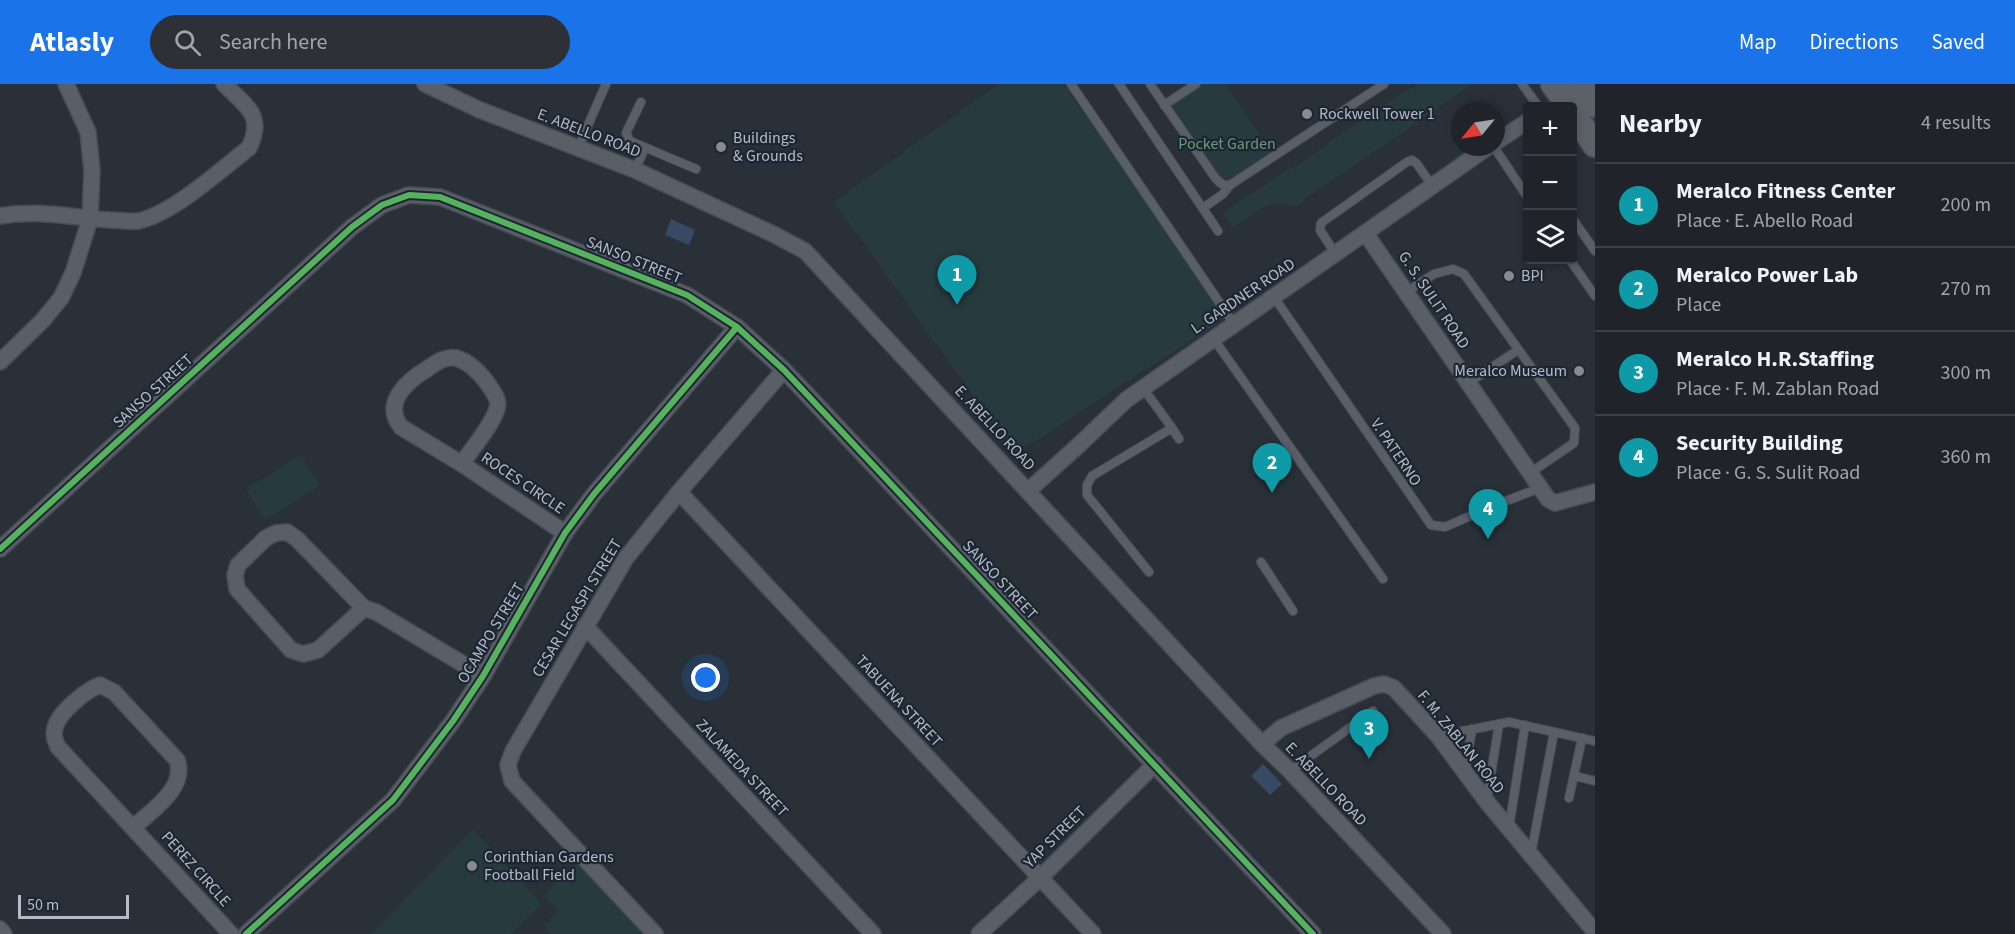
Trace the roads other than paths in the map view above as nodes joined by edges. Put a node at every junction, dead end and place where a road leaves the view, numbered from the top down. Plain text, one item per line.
1 (66, 84) edge
2 (224, 84) edge
3 (424, 84) edge
4 (606, 84) edge
5 (1071, 84) edge
6 (1119, 84) edge
7 (1150, 84) edge
8 (1196, 84) edge
9 (1384, 84) edge
10 (1522, 84) edge
11 (1566, 96) edge
12 (640, 102) dead end
13 (1535, 102) edge
14 (1164, 105) junction
15 (1595, 105) edge
16 (1523, 124) edge
17 (1505, 136) edge
18 (1595, 145) edge
19 (645, 147) junction
20 (578, 148) junction
21 (1475, 156) edge
22 (1500, 156) edge
23 (696, 169) dead end
24 (635, 170) junction
25 (1516, 181) junction
26 (1523, 183) edge
27 (1230, 185) junction
28 (1432, 187) junction
29 (1523, 192) edge
30 (1203, 208) junction
31 (0, 216) edge
32 (90, 219) junction
33 (1577, 225) edge
34 (1218, 231) dead end
35 (1366, 234) junction
36 (1595, 251) edge
37 (1336, 255) junction
38 (1573, 264) edge
39 (1406, 292) junction
40 (1595, 296) edge
41 (1274, 297) junction
42 (1234, 324) junction
43 (737, 327) junction
44 (1213, 338) junction
45 (1518, 350) junction
46 (0, 362) edge
47 (784, 370) junction
48 (1468, 383) junction
49 (1143, 388) junction
50 (1172, 428) junction
51 (1179, 439) dead end
52 (462, 464) junction
53 (1530, 473) junction
54 (1540, 488) junction
55 (1029, 490) junction
56 (679, 492) junction
57 (1595, 492) edge
58 (565, 533) junction
59 (0, 549) edge
60 (1261, 562) dead end
61 (1149, 572) dead end
62 (1383, 579) dead end
63 (364, 608) junction
64 (1293, 611) dead end
65 (585, 626) junction
66 (483, 676) junction
67 (1373, 711) dead end
68 (1499, 724) junction
69 (1525, 726) junction
70 (1472, 729) junction
71 (1554, 732) junction
72 (1438, 736) junction
73 (1582, 738) junction
74 (1595, 741) edge
75 (1262, 744) junction
76 (1155, 764) junction
77 (1290, 771) junction
78 (1465, 773) junction
79 (1575, 776) junction
80 (1595, 781) edge
81 (1569, 798) dead end
82 (1486, 802) junction
83 (134, 827) junction
84 (1509, 830) junction
85 (1531, 855) junction
86 (1040, 878) junction
87 (0, 929) edge
88 (1595, 932) edge
89 (4, 934) edge
90 (231, 934) edge
91 (246, 934) edge
92 (655, 934) edge
93 (873, 934) edge
94 (979, 934) edge
95 (1093, 934) edge
96 (1313, 934) edge
97 (1443, 934) edge

1 - 32 street
2 - 32 street
3 - 20 street, E. ABELLO ROAD
4 - 20 lane
5 - 42 lane
6 - 30 lane
7 - 14 lane
8 - 14 lane
9 - 27 lane
10 - 13 lane
11 - 15 main road
11 - 18 main road
12 - 19 lane
14 - 27 lane
16 - 17 street
19 - 23 lane
19 - 24 lane
20 - 24 street, E. ABELLO ROAD
21 - 28 street, L. GARDNER ROAD
22 - 25 lane
24 - 55 street, E. ABELLO ROAD
25 - 26 lane
25 - 29 lane
27 - 30 lane
28 - 35 street, L. GARDNER ROAD
28 - 37 lane
30 - 34 lane
31 - 32 street
32 - 46 street
33 - 36 lane
35 - 37 street, L. GARDNER ROAD
35 - 39 street, G. S. SULIT ROAD
37 - 41 street, L. GARDNER ROAD
38 - 40 lane
39 - 45 lane
39 - 48 street, G. S. SULIT ROAD
41 - 42 street, L. GARDNER ROAD
41 - 54 lane, V. PATERNO
42 - 44 street, L. GARDNER ROAD
43 - 47 street, SANSO STREET
43 - 58 street, OCAMPO STREET
43 - 59 street, SANSO STREET
44 - 49 street, L. GARDNER ROAD
44 - 62 lane
45 - 48 lane
45 - 53 lane
47 - 56 street, CESAR LEGASPI STREET
47 - 76 street, SANSO STREET
48 - 53 street, G. S. SULIT ROAD
49 - 50 lane
49 - 55 street, L. GARDNER ROAD
50 - 51 lane
50 - 61 lane
52 - 52 street, ROCES CIRCLE
52 - 58 street, ROCES CIRCLE
53 - 54 street, G. S. SULIT ROAD
54 - 57 street, G. S. SULIT ROAD
55 - 75 street, E. ABELLO ROAD
56 - 65 street, CESAR LEGASPI STREET
56 - 86 street, TABUENA STREET
58 - 66 street, OCAMPO STREET
60 - 64 lane
63 - 63 street
63 - 66 street
65 - 92 street, CESAR LEGASPI STREET
65 - 93 street, ZALAMEDA STREET
66 - 91 street, OCAMPO STREET
67 - 77 lane
68 - 69 lane
68 - 70 lane
68 - 82 lane
69 - 71 lane
69 - 84 lane
70 - 72 lane
70 - 78 lane
71 - 73 lane
71 - 85 lane
72 - 75 street, F. M. ZABLAN ROAD
72 - 78 street, F. M. ZABLAN ROAD
73 - 74 lane
73 - 79 lane
75 - 77 street, E. ABELLO ROAD
76 - 86 street, YAP STREET
76 - 96 street, SANSO STREET
77 - 97 street, E. ABELLO ROAD
78 - 82 street, F. M. ZABLAN ROAD
79 - 80 lane
79 - 81 lane
82 - 84 street, F. M. ZABLAN ROAD
83 - 83 street, PEREZ CIRCLE
83 - 90 street, PEREZ CIRCLE
84 - 85 street, F. M. ZABLAN ROAD
85 - 88 street, F. M. ZABLAN ROAD
86 - 94 street, YAP STREET
86 - 95 street, TABUENA STREET
87 - 89 street

